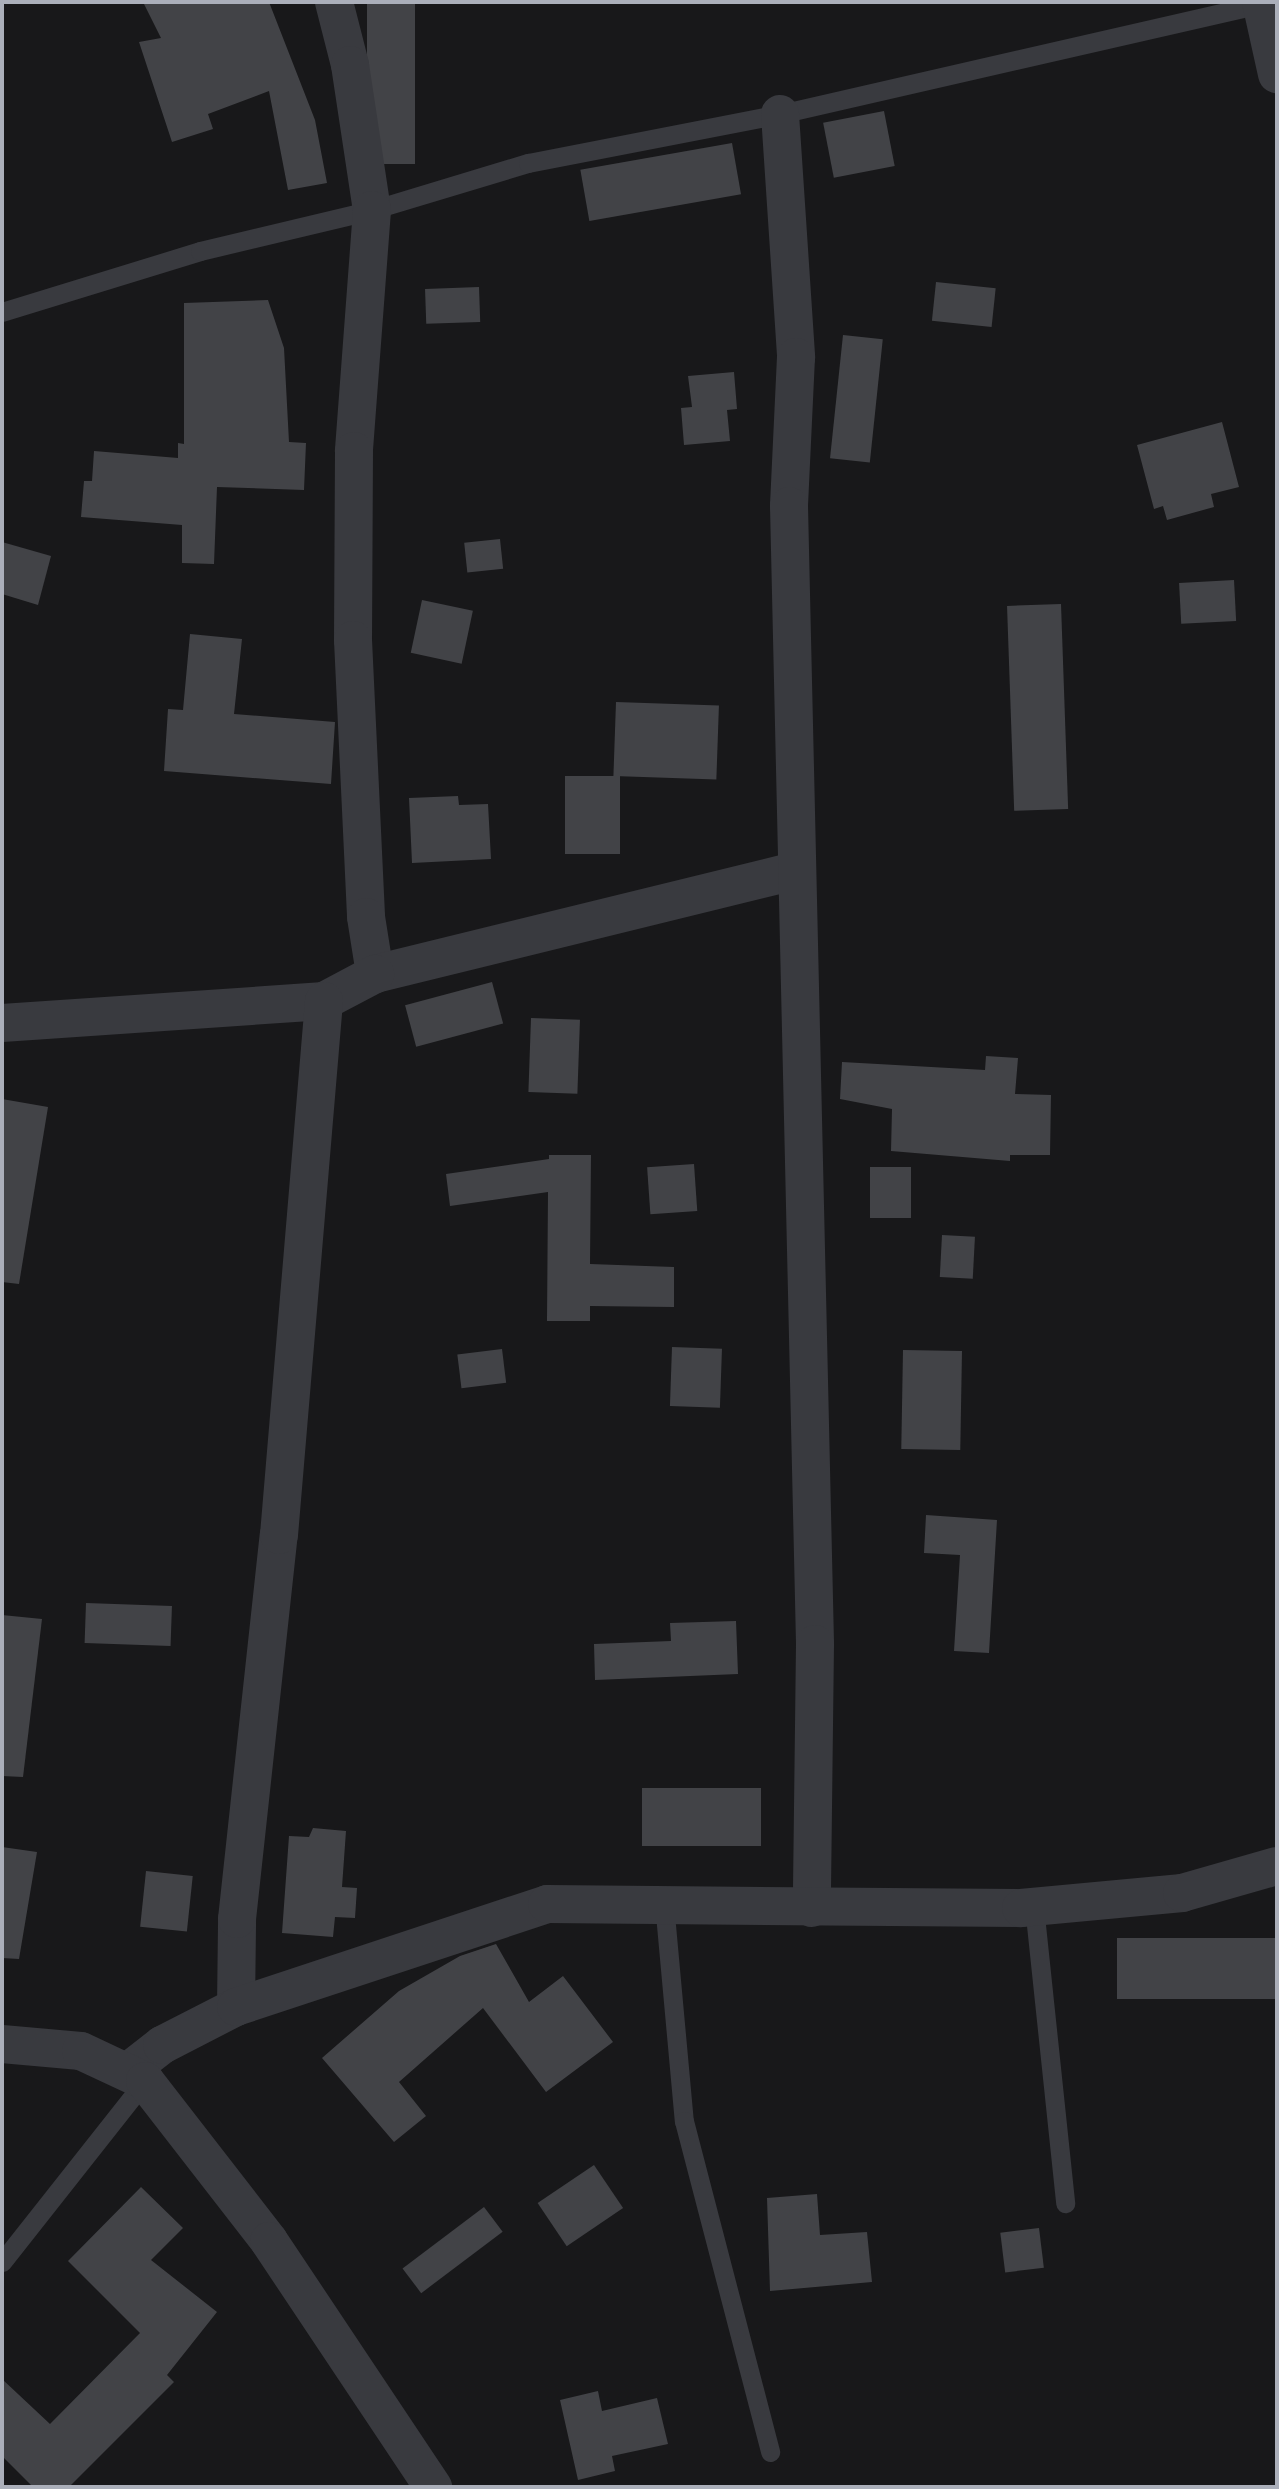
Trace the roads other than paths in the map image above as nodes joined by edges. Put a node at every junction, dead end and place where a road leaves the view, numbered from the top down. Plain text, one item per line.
1 (334, 2) edge
2 (1261, 3) edge
3 (1277, 74) edge
4 (780, 114) junction
5 (372, 210) junction
6 (2, 312) edge
7 (794, 871) junction
8 (375, 974) junction
9 (324, 1001) junction
10 (2, 1023) edge
11 (1277, 1866) edge
12 (664, 1903) junction
13 (1034, 1906) junction
14 (812, 1908) junction
15 (236, 2007) junction
16 (2, 2044) edge
17 (137, 2075) junction
18 (1065, 2203) dead end
19 (2, 2262) edge
20 (770, 2452) dead end
21 (433, 2487) edge

1 - 5 street
2 - 3 street
2 - 4 lane
4 - 5 lane
4 - 7 street
5 - 6 lane
5 - 8 street
7 - 8 street
7 - 14 street
8 - 9 street
9 - 10 street
9 - 15 street
11 - 13 street
12 - 14 street
12 - 15 street
12 - 20 lane
13 - 14 street
13 - 18 lane
15 - 17 street
16 - 17 street
17 - 19 lane
17 - 21 street

